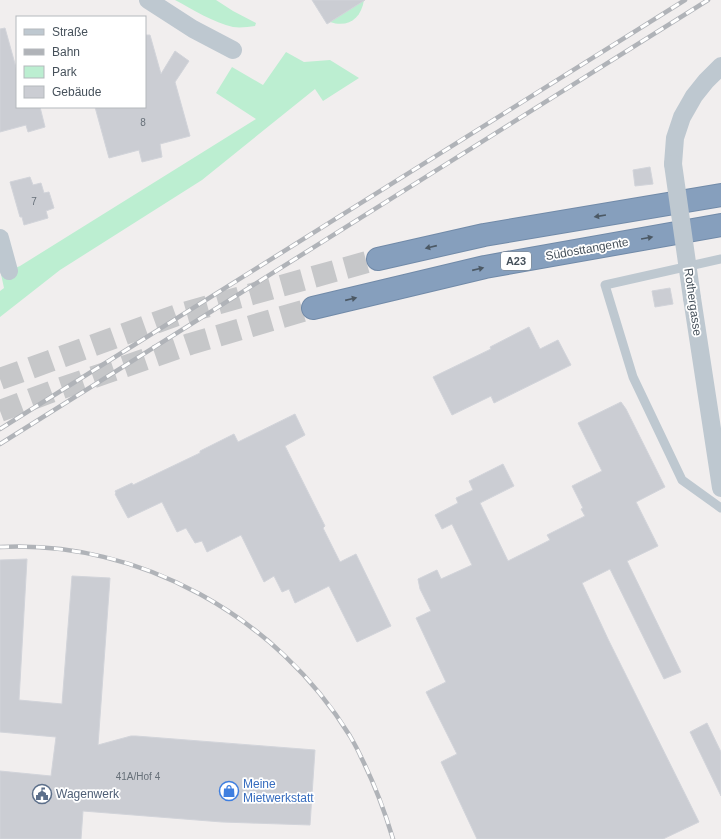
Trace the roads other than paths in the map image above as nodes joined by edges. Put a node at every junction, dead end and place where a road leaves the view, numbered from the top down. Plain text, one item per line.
1 (148, 0) edge
2 (233, 50) dead end
3 (721, 66) edge
4 (721, 196) edge
5 (721, 225) edge
6 (0, 238) edge
7 (378, 259) tunnel mouth
8 (721, 259) edge
9 (9, 271) dead end
10 (313, 308) tunnel mouth
11 (715, 404) edge
12 (721, 488) edge
13 (721, 508) edge

1 - 2 street
3 - 11 street, Rothergasse, bridge
4 -> 7 highway
10 -> 5 highway, Südosttangente / A23
6 - 9 street
8 - 13 lane
11 - 12 street, Rothergasse

